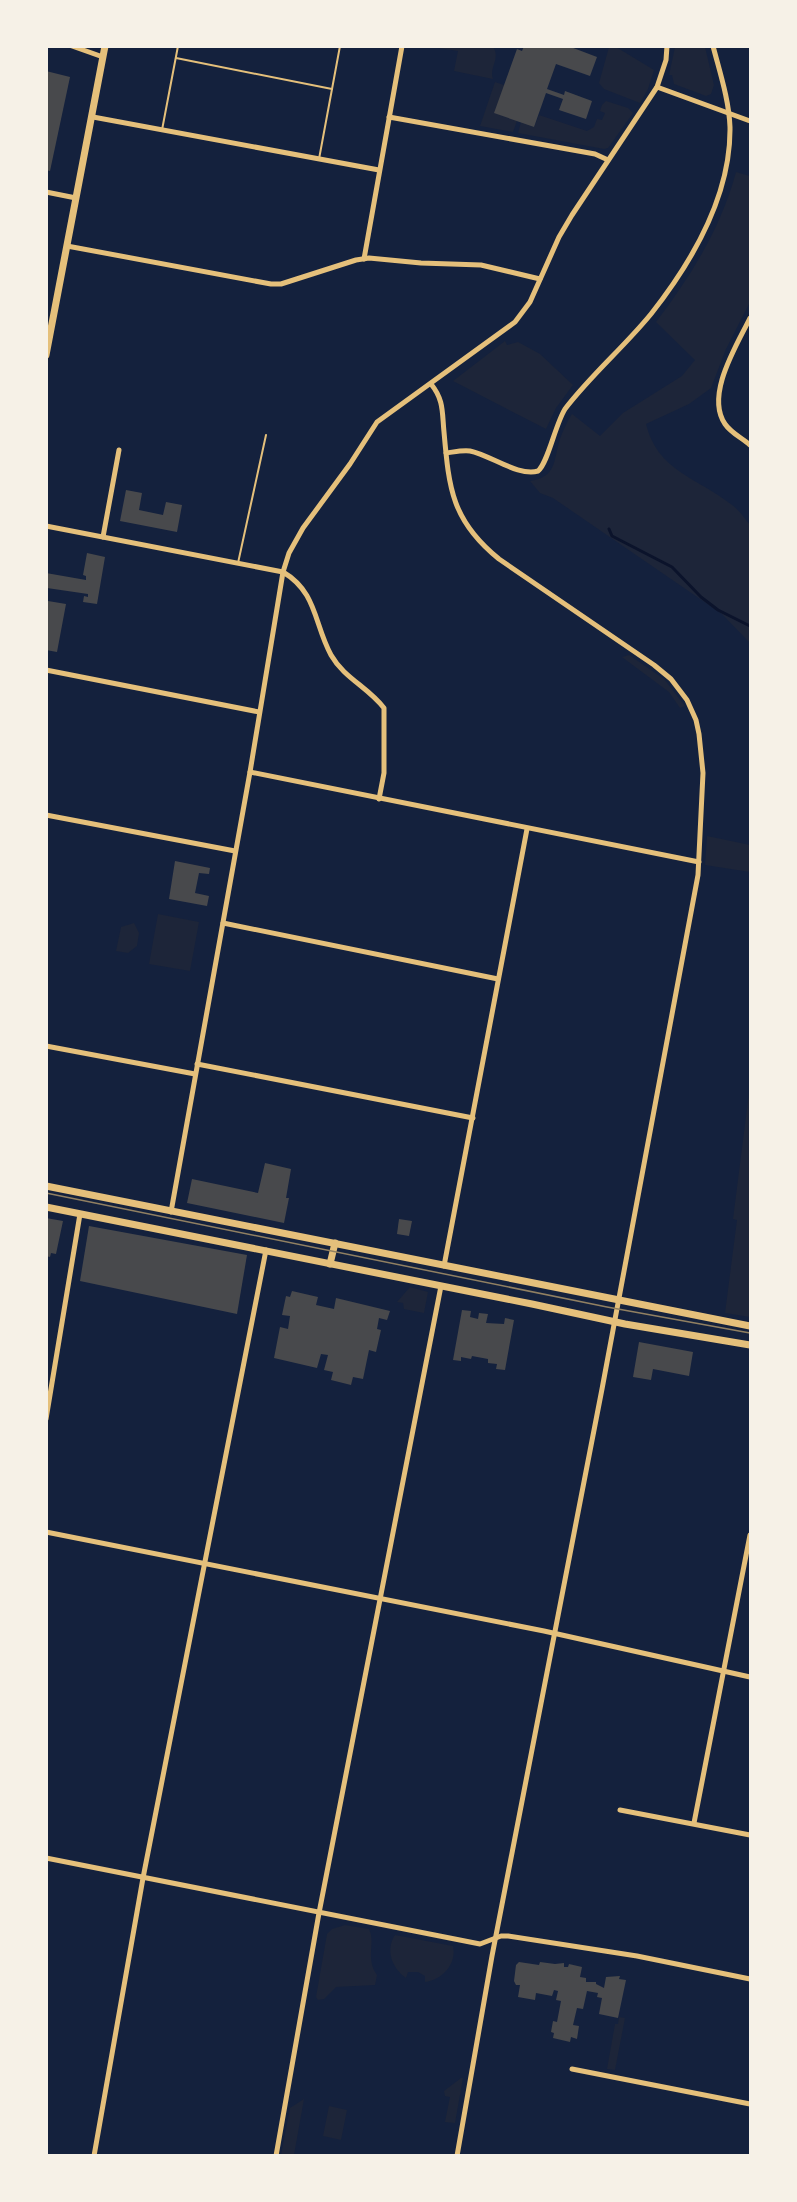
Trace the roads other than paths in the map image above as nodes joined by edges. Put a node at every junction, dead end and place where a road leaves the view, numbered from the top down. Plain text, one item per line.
1 (72, 46) edge
2 (105, 46) edge
3 (178, 46) edge
4 (340, 46) edge
5 (402, 46) edge
6 (667, 46) edge
7 (713, 46) edge
8 (103, 57) junction
9 (176, 58) junction
10 (657, 87) junction
11 (332, 89) junction
12 (729, 113) junction
13 (93, 117) junction
14 (389, 117) junction
15 (750, 121) edge
16 (162, 130) junction
17 (319, 159) junction
18 (608, 160) junction
19 (379, 170) junction
20 (46, 192) edge
21 (76, 198) junction
22 (67, 246) junction
23 (364, 259) junction
24 (540, 279) junction
25 (750, 318) edge
26 (46, 355) edge
27 (431, 384) junction
28 (266, 435) dead end
29 (750, 445) edge
30 (119, 450) dead end
31 (446, 453) junction
32 (46, 526) edge
33 (103, 537) junction
34 (238, 563) junction
35 (283, 572) junction
36 (46, 670) edge
37 (259, 712) junction
38 (250, 772) junction
39 (379, 799) junction
40 (46, 815) edge
41 (526, 829) junction
42 (235, 851) junction
43 (699, 862) junction
44 (223, 923) junction
45 (498, 980) junction
46 (46, 1046) edge
47 (197, 1064) junction
48 (195, 1074) junction
49 (472, 1118) junction
50 (46, 1186) edge
51 (46, 1207) edge
52 (171, 1212) junction
53 (80, 1214) junction
54 (335, 1243) junction
55 (266, 1250) junction
56 (330, 1264) junction
57 (444, 1266) junction
58 (441, 1286) junction
59 (619, 1300) junction
60 (615, 1322) junction
61 (750, 1326) edge
62 (750, 1345) edge
63 (46, 1419) edge
64 (46, 1532) edge
65 (750, 1535) edge
66 (203, 1562) junction
67 (380, 1599) junction
68 (555, 1634) junction
69 (724, 1670) junction
70 (750, 1677) edge
71 (620, 1810) dead end
72 (694, 1823) junction
73 (750, 1835) edge
74 (46, 1858) edge
75 (142, 1878) junction
76 (319, 1913) junction
77 (495, 1939) junction
78 (750, 1979) edge
79 (572, 2069) dead end
80 (750, 2104) edge
81 (94, 2156) edge
82 (276, 2156) edge
83 (457, 2156) edge

1 - 8 street
2 - 8 main road
3 - 9 lane
4 - 11 lane
5 - 14 street
6 - 10 street
7 - 12 street
8 - 13 main road
9 - 11 lane
9 - 16 lane
10 - 12 street
10 - 18 street
11 - 17 lane
12 - 15 street
12 - 31 street
13 - 16 street
13 - 21 main road
14 - 18 street
14 - 19 street
16 - 17 street
17 - 19 street
18 - 24 street
19 - 23 street
20 - 21 street
21 - 22 main road
22 - 23 street
22 - 26 main road
23 - 24 street
24 - 27 street
25 - 29 street
27 - 31 street
27 - 35 street
28 - 34 lane
30 - 33 street
31 - 43 street
32 - 33 street
33 - 34 street
34 - 35 street
35 - 37 street
35 - 39 street
36 - 37 street
37 - 38 street
38 - 39 street
38 - 42 street
39 - 41 street
40 - 42 street
41 - 43 street
41 - 45 street
42 - 44 street
43 - 59 street
44 - 45 street
44 - 47 street
45 - 49 street
46 - 48 street
47 - 48 street
47 - 49 street
48 - 52 street
49 - 57 street
50 - 52 main road
51 - 53 main road
52 - 54 main road
53 - 55 main road
53 - 63 street
54 - 56 main road
54 - 57 main road
55 - 56 main road
55 - 66 street
56 - 58 main road
57 - 59 main road
58 - 60 main road
58 - 67 street
59 - 60 street
59 - 61 main road
60 - 62 main road
60 - 68 street
64 - 66 street
65 - 69 street
66 - 67 street
66 - 75 street
67 - 68 street
67 - 76 street
68 - 69 street
68 - 77 street
69 - 70 street
69 - 72 street
71 - 72 street
72 - 73 street
74 - 75 street
75 - 76 street
75 - 81 street
76 - 77 street
76 - 82 street
77 - 78 street
77 - 83 street
79 - 80 street

